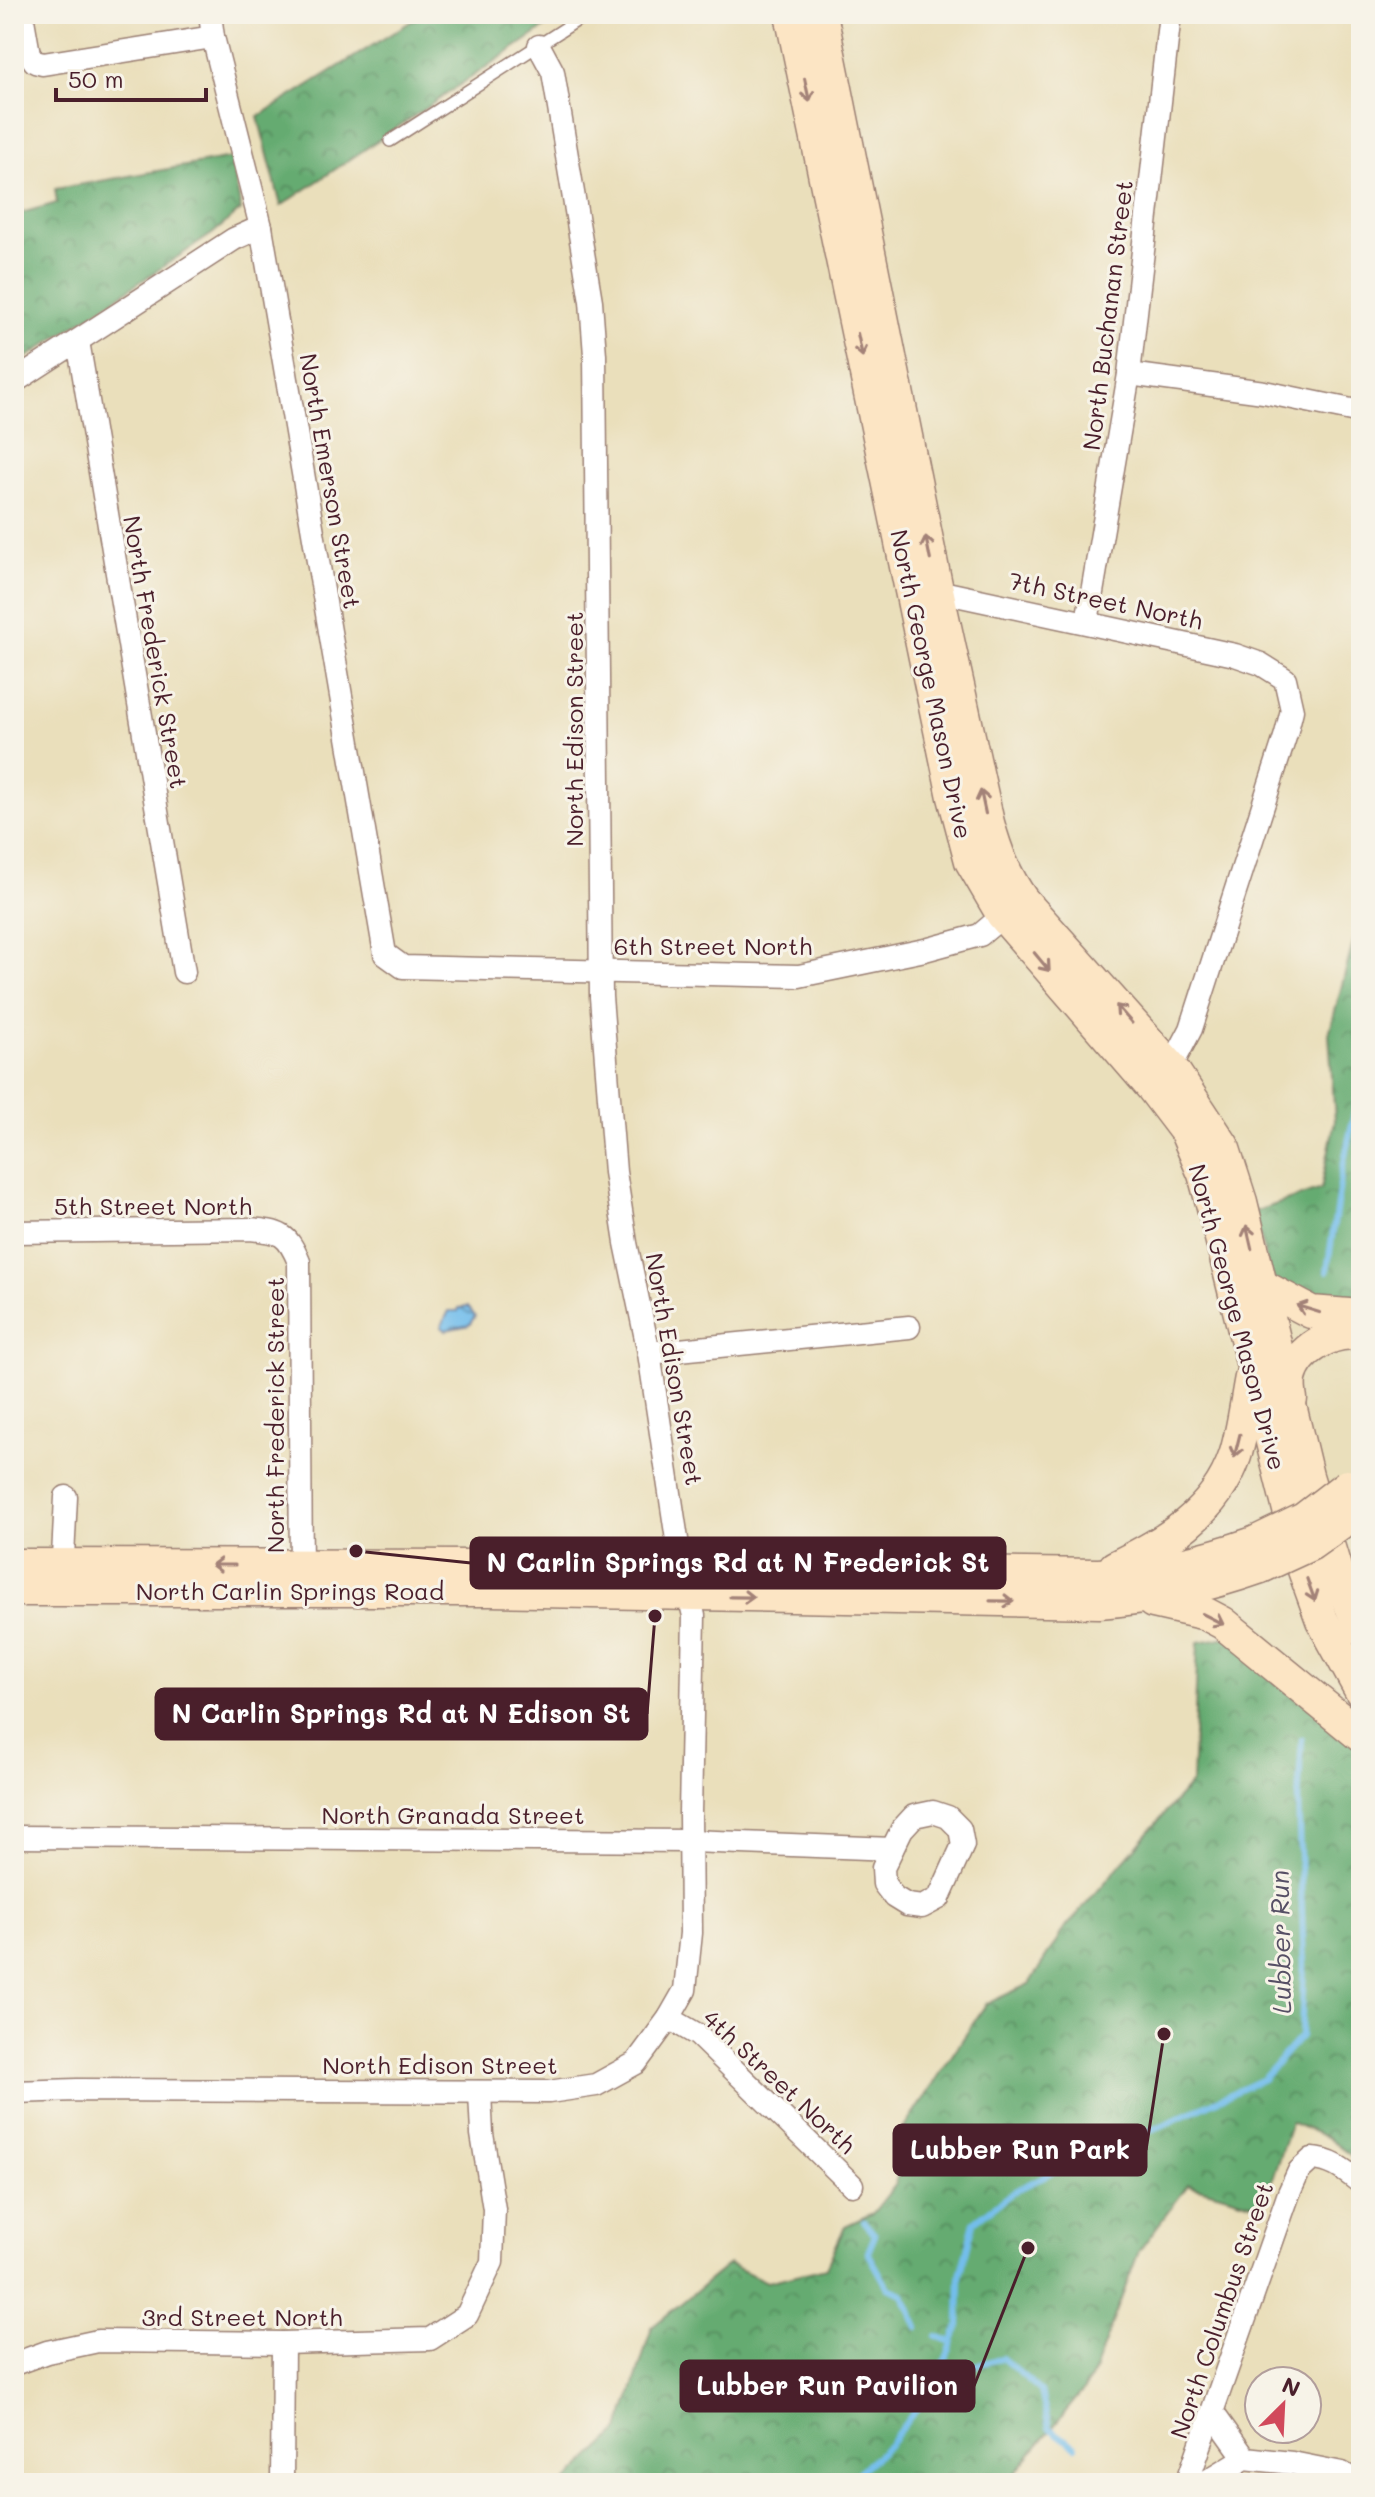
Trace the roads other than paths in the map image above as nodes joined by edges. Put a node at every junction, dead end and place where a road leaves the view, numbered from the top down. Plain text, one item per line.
1 (22, 14) edge
2 (210, 14) edge
3 (587, 14) edge
4 (791, 14) edge
5 (821, 14) edge
6 (1170, 14) edge
7 (213, 37) junction
8 (539, 46) junction
9 (390, 141) dead end
10 (261, 227) junction
11 (78, 341) junction
12 (1129, 374) junction
13 (14, 382) edge
14 (1361, 412) edge
15 (924, 588) junction
16 (1087, 622) junction
17 (1012, 908) junction
18 (389, 959) joint
19 (600, 971) junction
20 (184, 972) dead end
21 (1161, 1076) junction
22 (14, 1232) edge
23 (290, 1241) joint
24 (1260, 1285) junction
25 (1361, 1316) edge
26 (909, 1327) dead end
27 (1361, 1335) edge
28 (649, 1353) junction
29 (1252, 1369) junction
30 (1291, 1418) junction
31 (1356, 1494) edge
32 (66, 1497) dead end
33 (1257, 1555) junction
34 (14, 1565) edge
35 (1098, 1575) junction
36 (301, 1577) junction
37 (62, 1578) junction
38 (686, 1582) junction
39 (14, 1590) edge
40 (1138, 1599) junction
41 (1361, 1629) edge
42 (1361, 1691) edge
43 (1361, 1736) edge
44 (14, 1837) edge
45 (691, 1841) junction
46 (892, 1849) dead end
47 (669, 2018) junction
48 (14, 2092) edge
49 (480, 2092) junction
50 (1361, 2183) edge
51 (852, 2185) dead end
52 (283, 2343) junction
53 (14, 2364) edge
54 (1213, 2413) junction
55 (1245, 2458) junction
56 (282, 2483) edge
57 (1187, 2483) edge
58 (1204, 2483) edge
59 (1359, 2483) edge

1 - 7 street
2 - 7 street, North Emerson Street
3 - 8 lane
4 -> 15 main road, North George Mason Drive
15 -> 5 main road, North George Mason Drive
6 - 12 street, North Buchanan Street
7 - 10 street, North Emerson Street
8 - 9 lane
8 - 19 street, North Edison Street
10 - 11 street
10 - 18 street, North Emerson Street
11 - 13 street
11 - 20 street, North Frederick Street
12 - 14 street
12 - 16 street, North Buchanan Street
15 - 16 street, 7th Street North
15 - 17 main road, North George Mason Drive
16 - 21 street, 7th Street North
17 - 19 street, 6th Street North
17 - 21 main road, North George Mason Drive
18 - 19 street, 6th Street North
19 - 28 street, North Edison Street
24 -> 21 main road, North George Mason Drive
21 - 29 main road, North George Mason Drive
22 - 23 street, 5th Street North
23 - 36 street, North Frederick Street
25 -> 24 main road
24 - 30 main road, North George Mason Drive
26 - 28 street
27 - 30 main road
28 - 38 street, North Edison Street
29 -> 35 main road
29 -> 42 main road, North George Mason Drive
30 - 41 main road, North George Mason Drive
31 - 33 main road, North Carlin Springs Road, bridge
32 - 37 street
33 - 35 main road, North Carlin Springs Road
33 - 40 main road, North Carlin Springs Road
34 - 37 main road, North Carlin Springs Road
35 - 38 main road, North Carlin Springs Road
36 - 37 main road, North Carlin Springs Road
36 - 38 main road, North Carlin Springs Road
37 - 39 main road, North Carlin Springs Road
38 -> 40 main road, North Carlin Springs Road
38 - 45 street, North Edison Street
40 -> 43 main road
44 - 45 street, North Granada Street
45 - 46 street, North Granada Street
45 - 47 street, North Edison Street
47 - 49 street, North Edison Street
47 - 51 street, 4th Street North
48 - 49 street, North Edison Street
49 - 52 street, 3rd Street North
50 - 54 street, North Columbus Street
52 - 53 street, 3rd Street North
52 - 56 street
54 - 55 street
54 - 57 street, North Columbus Street
55 - 58 street
55 - 59 street

